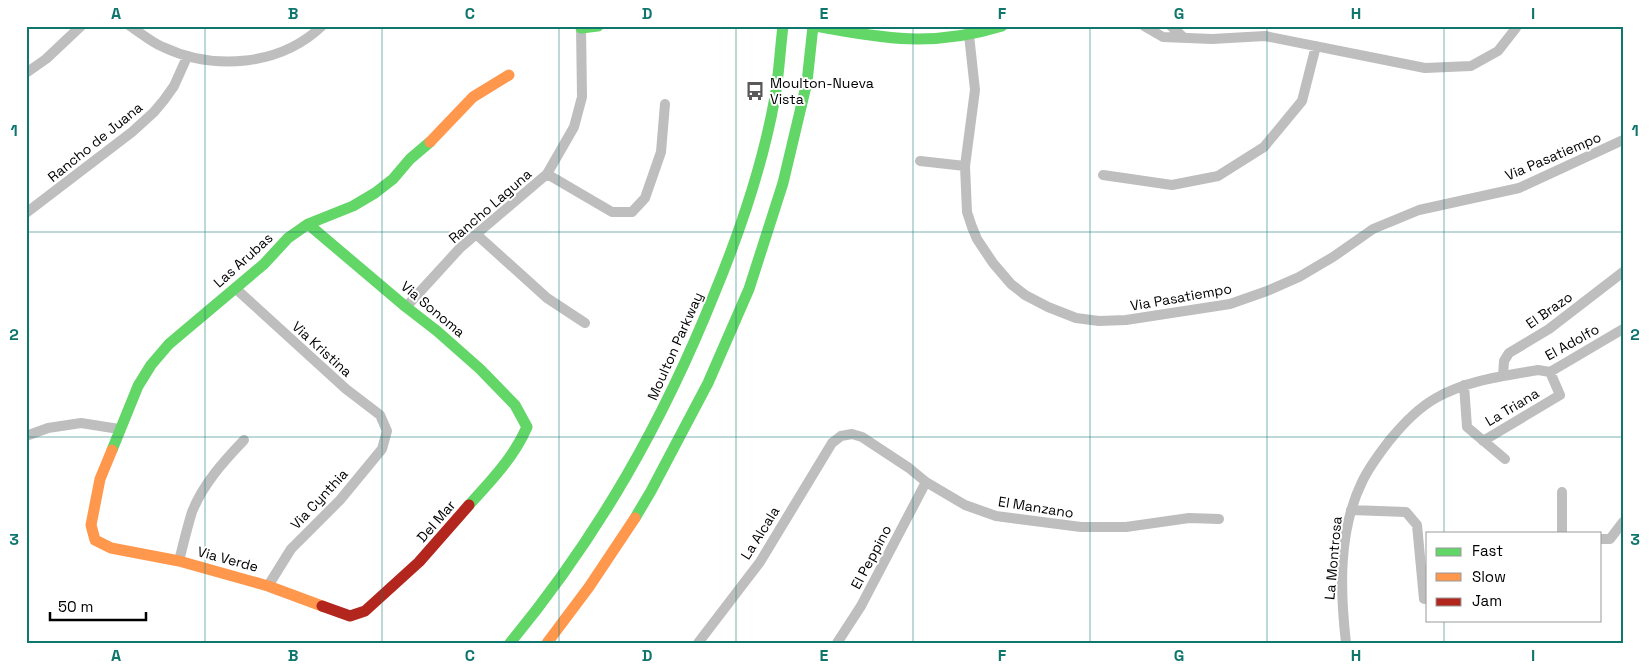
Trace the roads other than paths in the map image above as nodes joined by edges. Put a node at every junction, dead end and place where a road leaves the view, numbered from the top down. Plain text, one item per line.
1 (81, 26) edge
2 (130, 26) edge
3 (322, 26) edge
4 (598, 26) edge
5 (783, 26) edge
6 (815, 26) edge
7 (1002, 26) edge
8 (1144, 26) edge
9 (1171, 26) edge
10 (581, 27) edge
11 (1516, 28) dead end
12 (970, 36) junction
13 (1183, 37) junction
14 (1316, 46) junction
15 (187, 57) junction
16 (26, 74) edge
17 (509, 75) dead end
18 (665, 104) dead end
19 (1623, 140) edge
20 (920, 162) dead end
21 (965, 166) junction
22 (547, 174) junction
23 (1103, 175) dead end
24 (26, 213) edge
25 (308, 224) junction
26 (476, 234) junction
27 (1623, 272) edge
28 (235, 288) junction
29 (406, 307) junction
30 (585, 323) dead end
31 (1623, 329) edge
32 (1550, 372) junction
33 (1503, 376) junction
34 (1464, 385) junction
35 (527, 427) joint
36 (119, 429) junction
37 (387, 431) joint
38 (26, 436) edge
39 (841, 436) joint
40 (244, 440) dead end
41 (1483, 441) junction
42 (1505, 459) dead end
43 (926, 482) junction
44 (1562, 492) dead end
45 (1351, 510) junction
46 (1219, 519) dead end
47 (1623, 522) edge
48 (1562, 532) edge
49 (1602, 539) edge
50 (95, 540) joint
51 (1424, 550) edge
52 (179, 561) junction
53 (268, 586) junction
54 (1424, 599) dead end
55 (350, 616) joint
56 (510, 643) edge
57 (547, 643) edge
58 (698, 643) edge
59 (837, 643) edge
60 (1346, 643) edge

1 - 16 street
2 - 15 street
3 - 15 street
4 - 10 street
5 - 56 street, Moulton Parkway
6 - 12 street
6 - 57 street
7 - 12 street
8 - 13 street
9 - 13 street
10 - 22 street, Rancho Laguna
11 - 14 street
12 - 21 street, Via Pasatiempo
13 - 14 street
14 - 23 street
15 - 24 street, Rancho de Juana
17 - 25 street, Las Arubas
18 - 22 street
19 - 21 street, Via Pasatiempo
20 - 21 street
22 - 26 street, Rancho Laguna
25 - 28 street, Las Arubas
25 - 29 street, Via Sonoma
26 - 29 street, Rancho Laguna
26 - 30 street
27 - 33 street, El Brazo
28 - 36 street, Las Arubas
28 - 37 street, Via Kristina
29 - 35 street, Via Sonoma
31 - 32 street, El Adolfo
32 - 33 street, El Adolfo
32 - 41 street, La Triana
33 - 34 street, La Montrosa
34 - 41 street
34 - 45 street, La Montrosa
35 - 55 street, Del Mar
36 - 38 street
36 - 50 street, Las Arubas
37 - 53 street, Via Cynthia
39 - 43 street, El Manzano
39 - 58 street, La Alcala
40 - 52 street
41 - 42 street
43 - 46 street, El Manzano
43 - 59 street, El Peppino
44 - 48 street
45 - 51 street
45 - 60 street, La Montrosa
47 - 49 street
50 - 52 street, Via Verde
51 - 54 street
52 - 53 street, Via Verde
53 - 55 street, Via Verde

